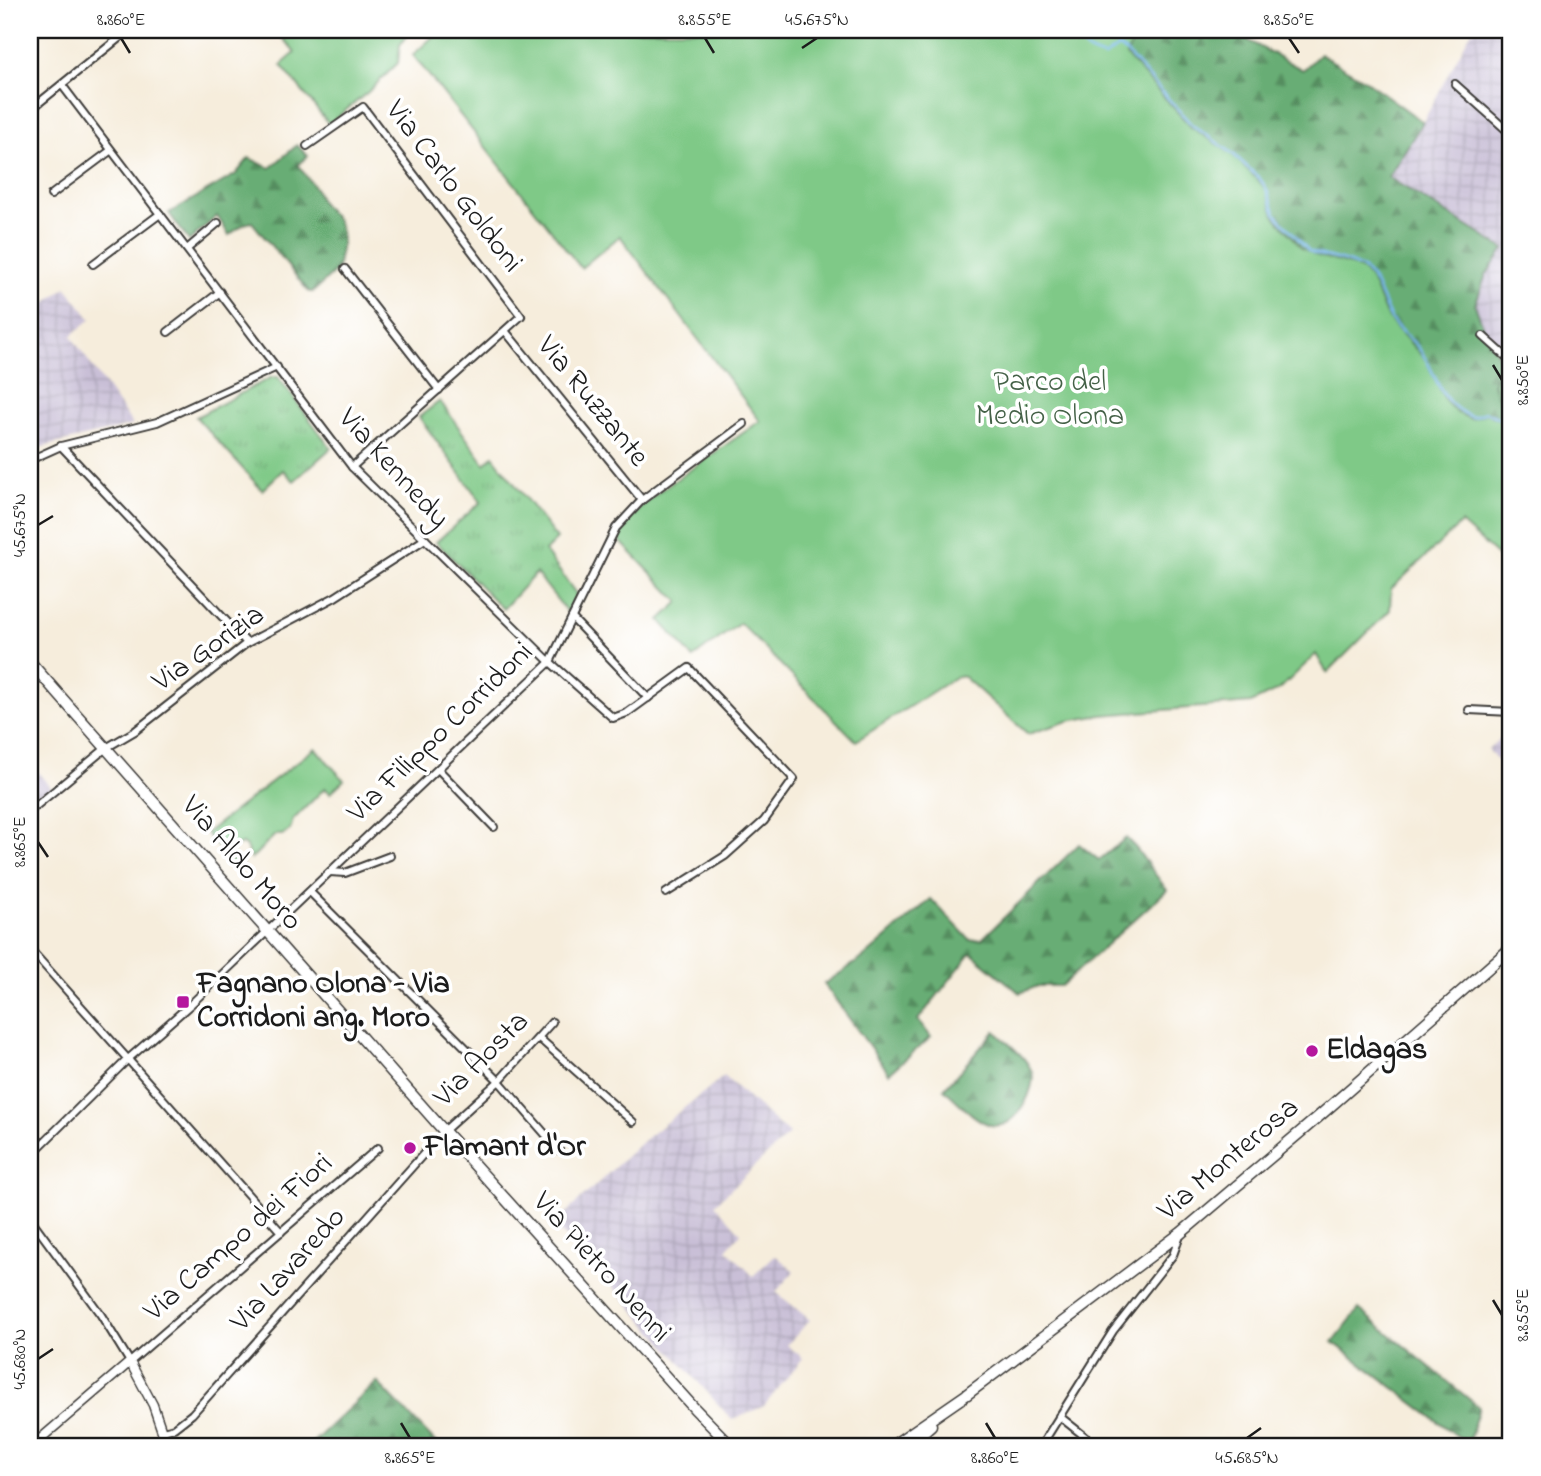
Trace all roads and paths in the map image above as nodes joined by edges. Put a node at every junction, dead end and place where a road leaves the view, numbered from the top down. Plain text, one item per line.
1 (129, 30) edge
2 (1455, 84) dead end
3 (62, 85) junction
4 (30, 110) edge
5 (1511, 134) edge
6 (307, 146) dead end
7 (110, 151) junction
8 (51, 195) dead end
9 (160, 214) junction
10 (218, 223) dead end
11 (187, 249) junction
12 (93, 264) dead end
13 (345, 269) dead end
14 (220, 292) junction
15 (168, 332) dead end
16 (506, 332) junction
17 (1483, 336) dead end
18 (1511, 361) edge
19 (277, 368) junction
20 (439, 390) junction
21 (744, 424) dead end
22 (61, 446) junction
23 (30, 460) edge
24 (352, 467) junction
25 (642, 500) junction
26 (425, 539) junction
27 (572, 618) junction
28 (247, 643) junction
29 (30, 662) edge
30 (550, 662) junction
31 (648, 698) junction
32 (1469, 710) dead end
33 (1511, 712) edge
34 (106, 748) junction
35 (438, 769) junction
36 (30, 811) edge
37 (494, 827) dead end
38 (390, 856) dead end
39 (330, 872) junction
40 (310, 892) junction
41 (666, 894) dead end
42 (267, 931) junction
43 (1511, 948) edge
44 (30, 949) edge
45 (552, 1022) dead end
46 (539, 1038) junction
47 (127, 1060) junction
48 (499, 1081) junction
49 (633, 1122) dead end
50 (444, 1131) junction
51 (378, 1149) dead end
52 (559, 1150) dead end
53 (30, 1156) edge
54 (30, 1218) edge
55 (281, 1232) junction
56 (1181, 1233) junction
57 (130, 1362) junction
58 (966, 1395) junction
59 (694, 1408) junction
60 (1059, 1416) junction
61 (163, 1431) junction
62 (32, 1446) edge
63 (167, 1446) edge
64 (722, 1446) edge
65 (731, 1446) edge
66 (892, 1446) edge
67 (907, 1446) edge
68 (1041, 1446) edge
69 (1097, 1446) edge

1 - 3 street
2 - 5 street
3 - 4 street
3 - 7 street, Via Kennedy
6 - 16 street, Via Carlo Goldoni
7 - 8 street
7 - 9 street, Via Kennedy
9 - 11 street, Via Kennedy
9 - 12 street
10 - 11 street
11 - 14 street, Via Kennedy
13 - 20 street
14 - 15 street
14 - 19 street, Via Kennedy
16 - 20 street
16 - 25 street, Via Ruzzante
17 - 18 street
19 - 22 street
19 - 24 street, Via Kennedy
20 - 24 street
21 - 25 street, Via Filippo Corridoni
22 - 23 street
22 - 28 street
24 - 26 street, Via Kennedy
25 - 27 street, Via Filippo Corridoni
26 - 28 street, Via Gorizia
26 - 30 street, Via Kennedy
27 - 30 street, Via Filippo Corridoni
27 - 31 street
28 - 34 street, Via Gorizia
29 - 34 main road, Via Aldo Moro
30 - 31 street, Via Kennedy
30 - 35 street, Via Filippo Corridoni
31 - 41 street
32 - 33 street
34 - 36 street, Via Gorizia
34 - 42 main road, Via Aldo Moro
35 - 37 street
35 - 39 street, Via Filippo Corridoni
38 - 39 street, Via Filippo Corridoni
39 - 40 street, Via Filippo Corridoni
40 - 42 street, Via Filippo Corridoni
40 - 48 street
42 - 47 street, Via Filippo Corridoni
42 - 50 main road, Via Aldo Moro
43 - 56 main road, Via Monterosa
44 - 47 street
45 - 46 street, Via Aosta
46 - 48 street, Via Aosta
46 - 49 street
47 - 53 street, Via Filippo Corridoni
47 - 55 street
48 - 50 street, Via Aosta
48 - 52 street
50 - 59 main road, Via Pietro Nenni
50 - 61 street, Via Lavaredo
51 - 55 street, Via Campo dei Fiori
54 - 57 street
55 - 57 street, Via Campo dei Fiori
56 - 58 main road, Via Monterosa
56 - 60 street
57 - 61 street
57 - 62 street
58 - 66 main road, Via Monterosa
58 - 67 main road, Via Monterosa
59 - 64 main road, Via Pietro Nenni
59 - 65 main road, Via Pietro Nenni
60 - 68 street
60 - 69 street
61 - 63 street

